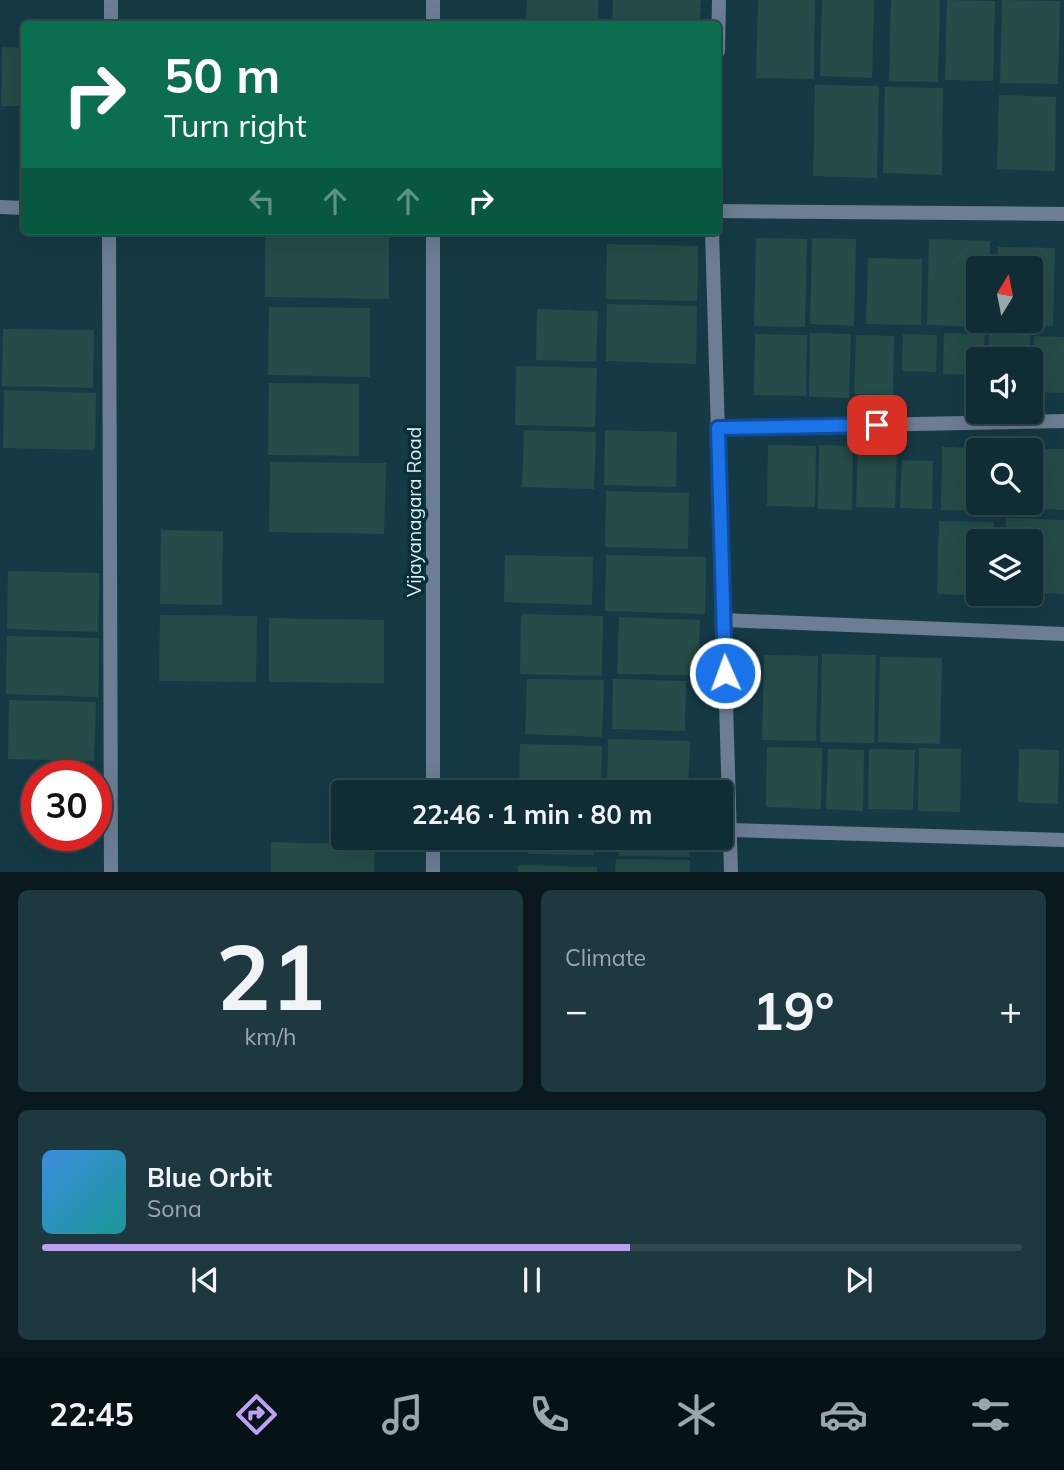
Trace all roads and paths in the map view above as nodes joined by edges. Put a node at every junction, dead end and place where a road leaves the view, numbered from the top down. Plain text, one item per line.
1 (111, 0) edge
2 (433, 0) edge
3 (719, 0) edge
4 (111, 21) edge
5 (433, 21) edge
6 (719, 21) edge
7 (0, 207) edge
8 (21, 208) edge
9 (721, 211) edge
10 (1064, 214) edge
11 (109, 235) edge
12 (433, 235) edge
13 (712, 235) edge
14 (1064, 421) edge
15 (718, 428) junction
16 (724, 620) junction
17 (1064, 634) edge
18 (433, 780) edge
19 (729, 780) edge
20 (733, 830) edge
21 (1064, 840) edge
22 (433, 850) edge
23 (730, 850) edge
24 (111, 872) edge
25 (433, 872) edge
26 (731, 872) edge

1 - 4 street
2 - 5 street
3 - 6 street
7 - 8 street
9 - 10 street
11 - 24 street
12 - 18 street, Vijayanagara Road
13 - 15 street
14 - 15 street
15 - 16 street
16 - 17 street
16 - 19 street
20 - 21 street
22 - 25 street
23 - 26 street

